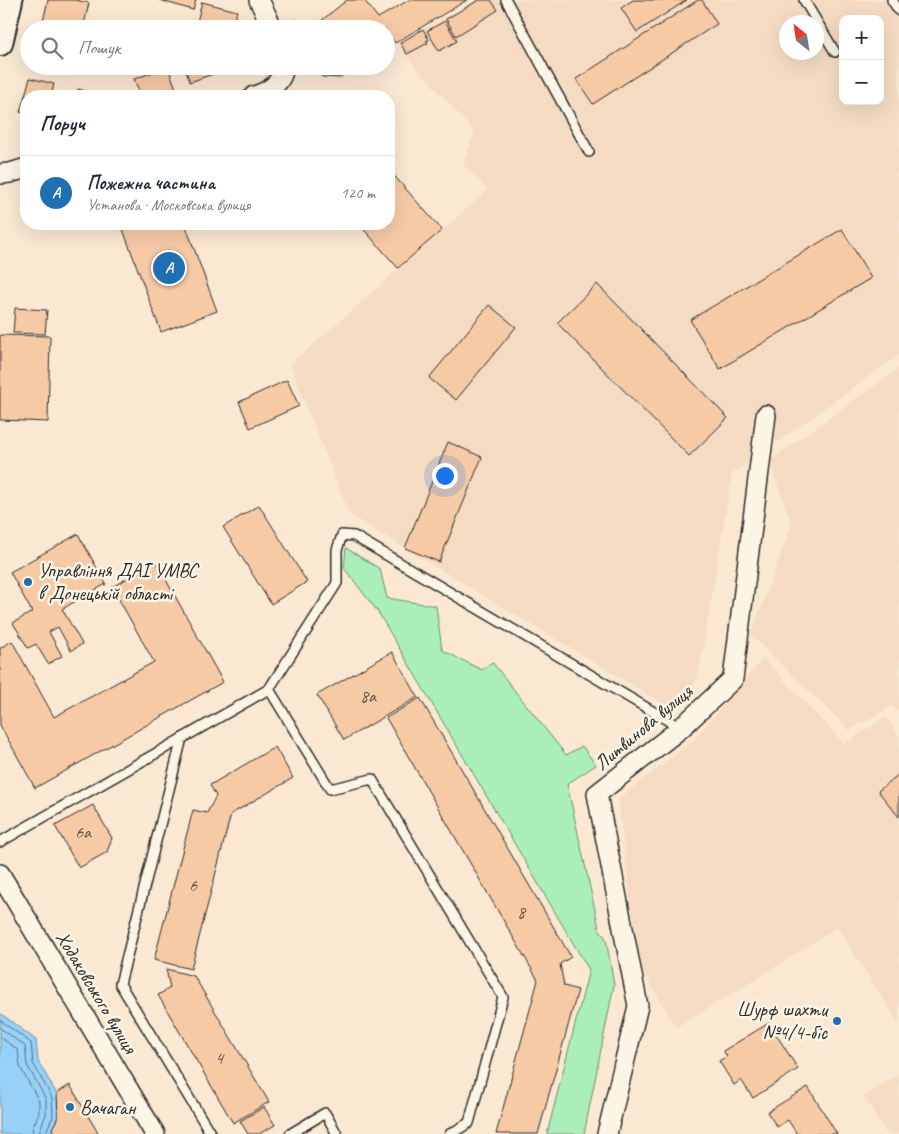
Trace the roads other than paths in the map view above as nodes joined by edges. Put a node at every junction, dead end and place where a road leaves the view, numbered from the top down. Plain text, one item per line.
1 (10, 0) edge
2 (260, 0) edge
3 (506, 0) edge
4 (804, 0) edge
5 (892, 0) edge
6 (899, 11) edge
7 (269, 20) edge
8 (0, 43) edge
9 (834, 52) dead end
10 (283, 75) edge
11 (265, 90) edge
12 (589, 152) dead end
13 (20, 170) edge
14 (0, 174) edge
15 (766, 415) dead end
16 (269, 689) junction
17 (682, 728) junction
18 (182, 738) junction
19 (0, 842) edge
20 (0, 874) edge
21 (155, 1134) edge
22 (211, 1134) edge
23 (290, 1134) edge
24 (338, 1134) edge
25 (450, 1134) edge
26 (607, 1134) edge

1 - 8 street
2 - 7 street
3 - 12 lane
4 - 9 lane
5 - 6 lane
10 - 11 street
13 - 14 street
15 - 17 street, Литвинова вулиця
16 - 17 lane
16 - 18 lane
16 - 25 lane
17 - 26 street, Литвинова вулиця
18 - 19 lane
18 - 22 lane
20 - 21 street, Ходаковського вулиця
23 - 24 lane

